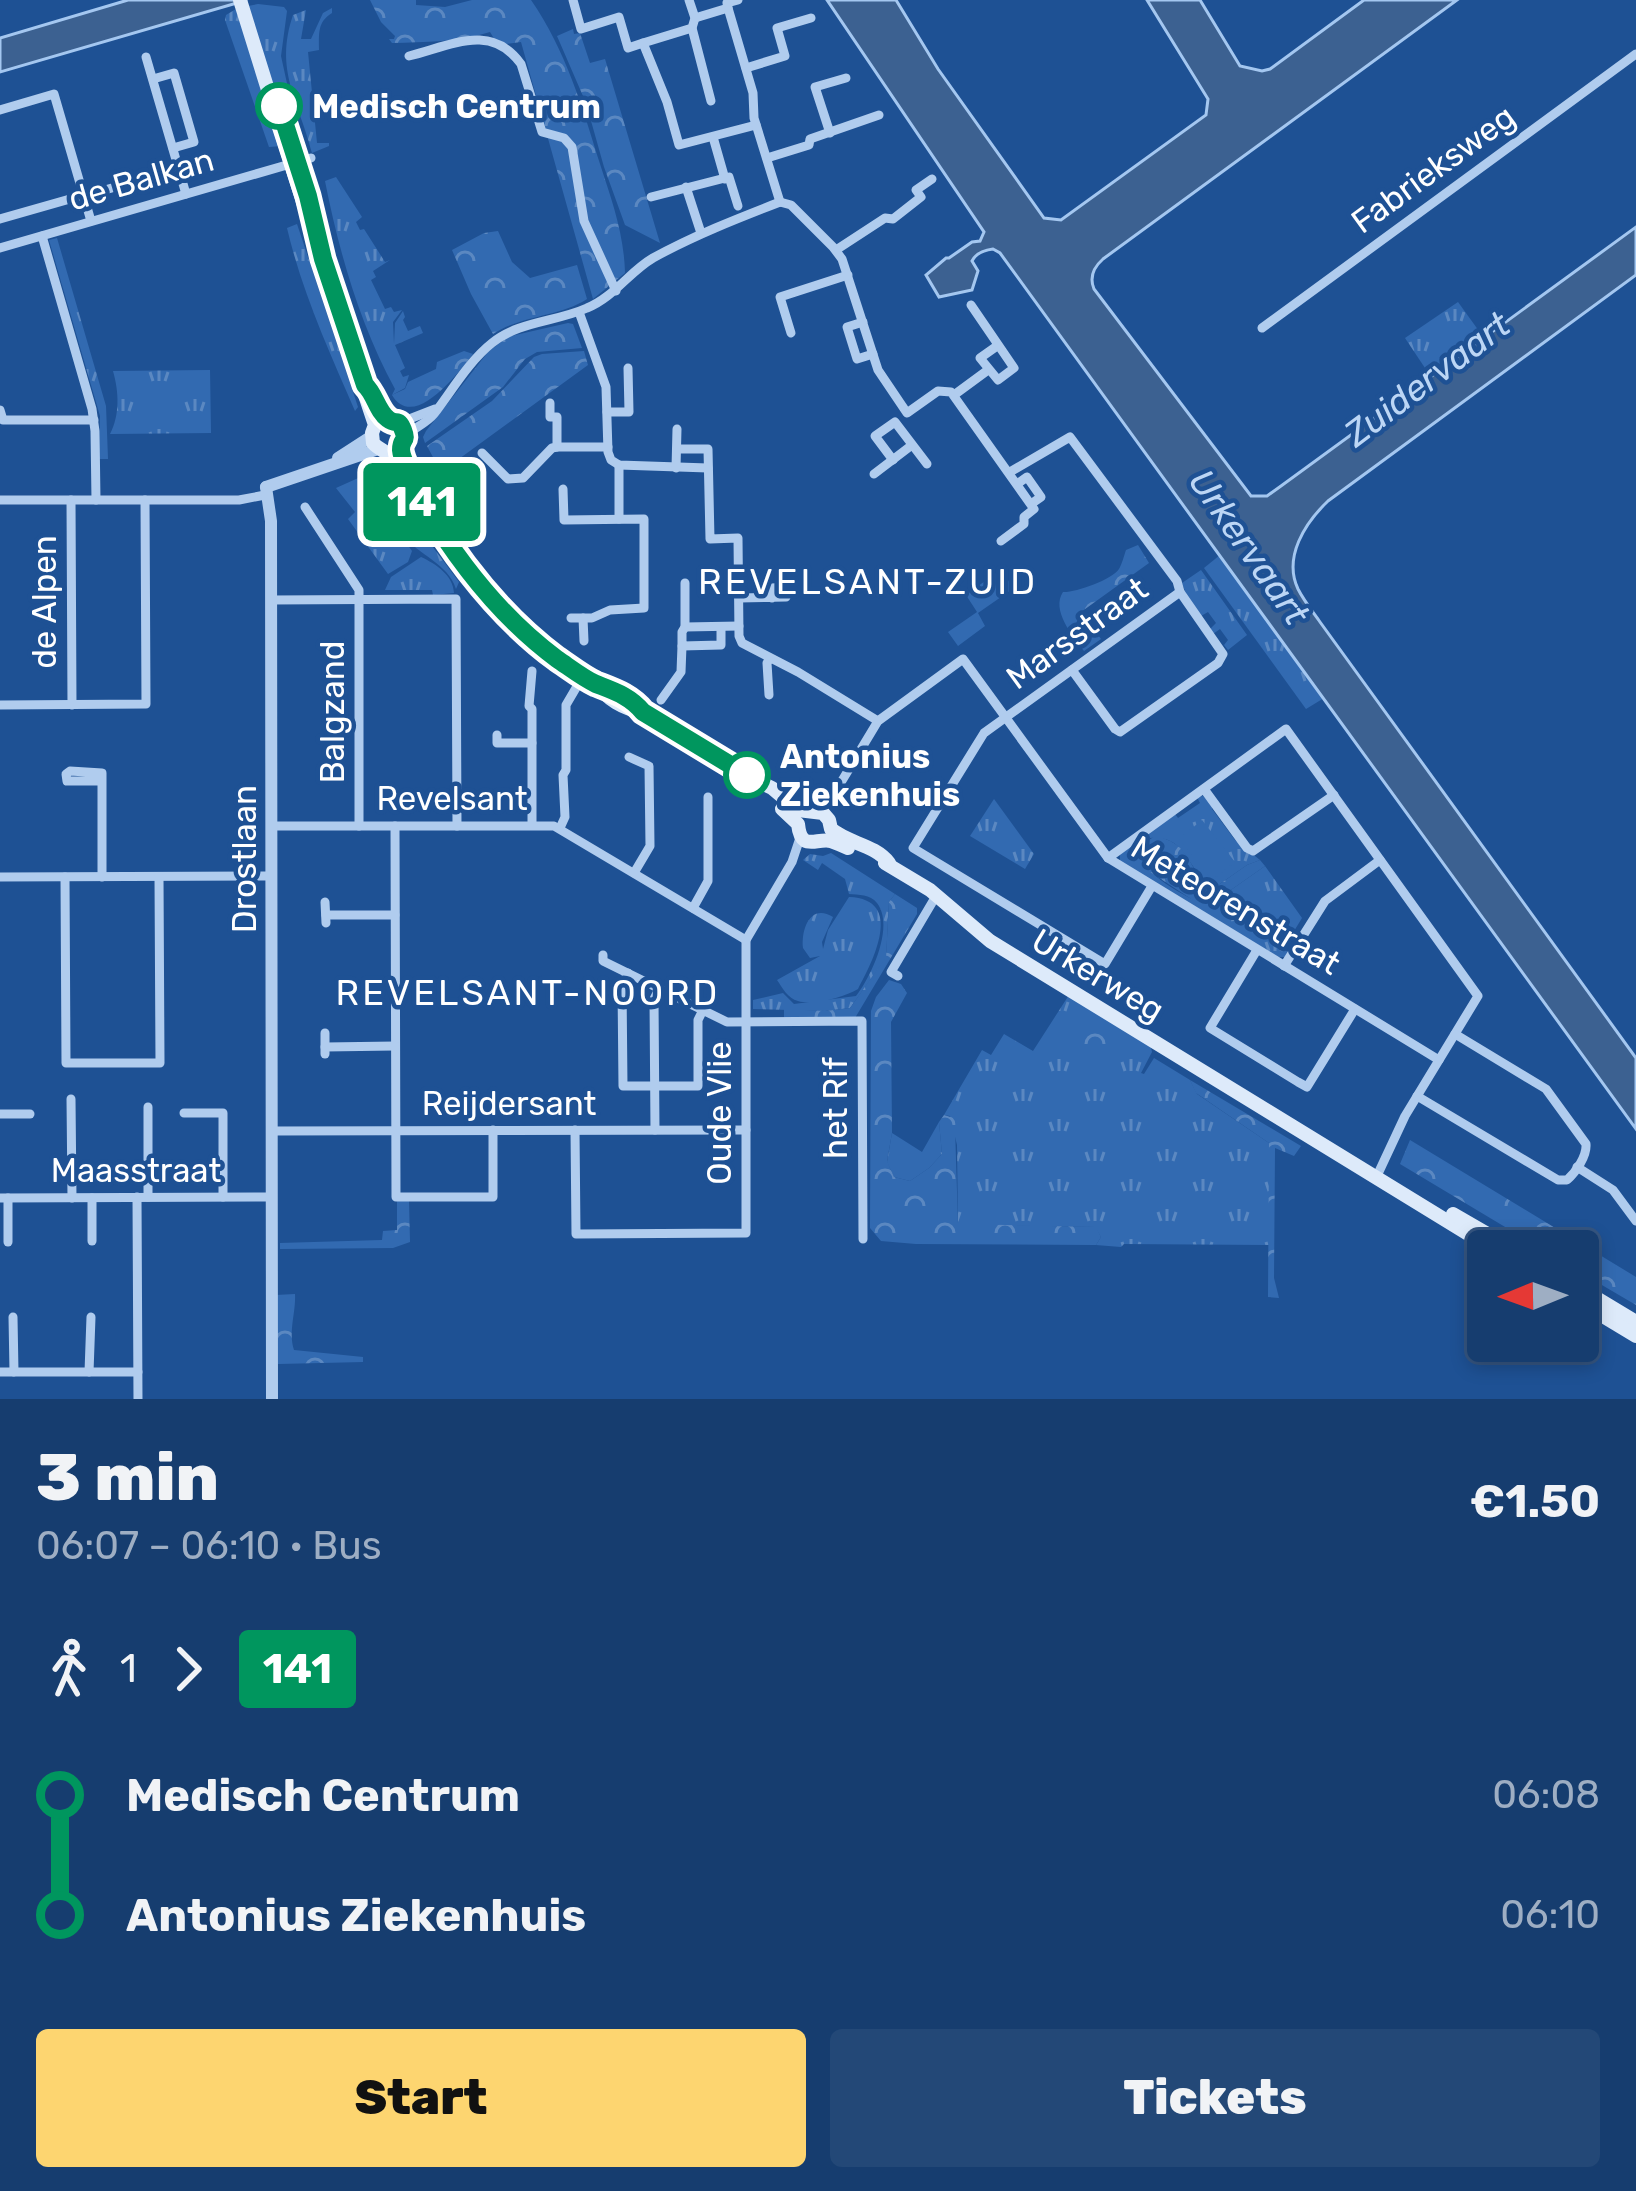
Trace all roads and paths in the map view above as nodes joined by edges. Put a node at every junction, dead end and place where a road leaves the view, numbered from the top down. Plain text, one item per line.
1 (573, 0) edge
2 (689, 0) edge
3 (733, 4) edge
4 (241, 5) edge
5 (811, 18) dead end
6 (693, 23) junction
7 (643, 43) junction
8 (1636, 54) edge
9 (409, 56) dead end
10 (146, 57) dead end
11 (746, 68) junction
12 (846, 78) dead end
13 (153, 80) junction
14 (710, 101) dead end
15 (0, 110) edge
16 (879, 115) dead end
17 (756, 125) junction
18 (830, 133) junction
19 (713, 137) junction
20 (172, 148) junction
21 (766, 158) junction
22 (299, 161) junction
23 (157, 175) dead end
24 (725, 179) junction
25 (932, 179) dead end
26 (686, 187) junction
27 (186, 194) junction
28 (84, 195) junction
29 (651, 197) dead end
30 (780, 202) junction
31 (738, 206) dead end
32 (3, 216) edge
33 (91, 221) junction
34 (701, 233) junction
35 (42, 236) junction
36 (0, 248) edge
37 (836, 250) junction
38 (848, 275) junction
39 (616, 291) junction
40 (971, 305) dead end
41 (579, 312) junction
42 (863, 322) junction
43 (1262, 328) dead end
44 (791, 333) dead end
45 (997, 346) junction
46 (873, 354) junction
47 (628, 368) dead end
48 (988, 370) junction
49 (954, 395) junction
50 (550, 403) dead end
51 (0, 410) edge
52 (906, 411) junction
53 (607, 412) junction
54 (94, 420) junction
55 (895, 422) junction
56 (677, 429) dead end
57 (388, 436) junction
58 (913, 445) junction
59 (557, 447) junction
60 (608, 447) junction
61 (677, 449) junction
62 (482, 453) dead end
63 (892, 460) junction
64 (927, 464) dead end
65 (619, 465) junction
66 (676, 468) junction
67 (709, 468) junction
68 (1010, 472) junction
69 (874, 474) dead end
70 (563, 489) dead end
71 (268, 492) junction
72 (0, 500) edge
73 (71, 500) junction
74 (96, 500) junction
75 (146, 500) junction
76 (305, 507) dead end
77 (619, 520) junction
78 (1001, 541) dead end
79 (685, 583) dead end
80 (1180, 592) junction
81 (739, 598) junction
82 (772, 598) dead end
83 (359, 599) junction
84 (271, 600) junction
85 (721, 626) junction
86 (739, 626) junction
87 (685, 627) junction
88 (584, 641) dead end
89 (682, 646) junction
90 (770, 658) junction
91 (787, 667) junction
92 (1072, 670) junction
93 (532, 671) dead end
94 (769, 673) junction
95 (590, 680) junction
96 (769, 695) dead end
97 (662, 700) dead end
98 (0, 705) edge
99 (72, 705) junction
100 (1005, 718) junction
101 (878, 721) junction
102 (497, 735) dead end
103 (532, 743) junction
104 (629, 757) dead end
105 (102, 782) dead end
106 (1204, 789) junction
107 (1334, 795) junction
108 (708, 797) dead end
109 (532, 825) junction
110 (271, 826) junction
111 (359, 826) junction
112 (395, 826) junction
113 (457, 826) junction
114 (815, 827) junction
115 (560, 828) junction
116 (1108, 858) junction
117 (1380, 860) junction
118 (634, 873) junction
119 (271, 876) junction
120 (0, 877) edge
121 (65, 877) junction
122 (102, 877) junction
123 (160, 877) junction
124 (1152, 886) junction
125 (936, 896) junction
126 (325, 902) dead end
127 (693, 908) junction
128 (395, 915) junction
129 (746, 940) junction
130 (1257, 950) junction
131 (603, 955) dead end
132 (1284, 966) junction
133 (628, 973) junction
134 (898, 976) dead end
135 (659, 989) junction
136 (1354, 1009) junction
137 (703, 1010) junction
138 (746, 1022) junction
139 (326, 1033) dead end
140 (1455, 1034) junction
141 (395, 1046) junction
142 (1439, 1060) junction
143 (655, 1086) junction
144 (1418, 1096) junction
145 (71, 1100) dead end
146 (148, 1107) dead end
147 (184, 1113) dead end
148 (0, 1114) edge
149 (30, 1114) dead end
150 (395, 1130) junction
151 (493, 1130) junction
152 (575, 1130) junction
153 (655, 1130) junction
154 (746, 1130) junction
155 (272, 1131) junction
156 (1577, 1167) junction
157 (1378, 1175) junction
158 (142, 1197) junction
159 (223, 1197) junction
160 (272, 1197) junction
161 (4, 1198) edge
162 (72, 1198) junction
163 (92, 1198) junction
164 (1636, 1221) edge
165 (1479, 1230) edge
166 (1467, 1232) edge
167 (863, 1239) dead end
168 (8, 1241) dead end
169 (92, 1241) dead end
170 (1599, 1300) edge
171 (1599, 1313) edge
172 (13, 1317) dead end
173 (91, 1317) dead end
174 (1636, 1322) edge
175 (1636, 1336) edge
176 (0, 1372) edge
177 (14, 1372) junction
178 (89, 1372) junction
179 (138, 1372) junction
180 (138, 1399) edge
181 (272, 1399) edge

1 - 7 street
2 - 6 street
3 - 6 street
3 - 11 street
4 - 22 main road, Urkerweg
5 - 11 street
6 - 7 street
6 - 14 street
7 - 19 street
8 - 43 street, Fabrieksweg
9 - 39 street
10 - 13 street
11 - 17 street
12 - 18 street
13 - 20 street
13 - 20 street
15 - 28 street
16 - 18 street
17 - 19 street
17 - 21 street
18 - 21 street
19 - 24 street
20 - 27 street
21 - 30 street
22 - 27 street, de Balkan
22 - 57 main road, Urkerweg
23 - 28 street
24 - 26 street
24 - 31 street
25 - 37 street
26 - 29 street
26 - 34 street
27 - 33 street, de Balkan
28 - 32 street
28 - 33 street
30 - 34 street
30 - 37 street
33 - 35 street, de Balkan
34 - 39 street
35 - 36 street, de Balkan
35 - 54 street
37 - 38 street
38 - 42 street
38 - 44 street
39 - 41 street
40 - 45 street
41 - 53 street
41 - 57 street
42 - 46 street
42 - 46 street
45 - 48 street
45 - 48 street
46 - 52 street
47 - 53 street
48 - 49 street
49 - 52 street
49 - 68 street
50 - 59 street
51 - 54 street
52 - 55 street
53 - 60 street
54 - 74 street
55 - 58 street
55 - 63 street
56 - 61 street
57 - 71 street
57 - 95 main road, Urkerweg
58 - 63 street
58 - 64 street
59 - 60 street
59 - 62 street
60 - 65 street
61 - 66 street
61 - 67 street
63 - 69 street
65 - 66 street
65 - 77 street
66 - 67 street
67 - 81 street
68 - 78 street
68 - 80 street
70 - 77 street
71 - 75 street
71 - 84 street, Drostlaan
72 - 73 street
73 - 74 street
73 - 99 street, de Alpen
74 - 75 street
75 - 99 street
76 - 83 street
77 - 88 street
79 - 87 street
80 - 92 street, Marsstraat
80 - 92 street
81 - 82 street
81 - 86 street
83 - 84 street
83 - 111 street, Balgzand
83 - 113 street
84 - 110 street, Drostlaan
85 - 86 street
85 - 87 street
85 - 89 street
86 - 90 street
87 - 89 street
89 - 97 street
90 - 91 street
90 - 94 street
91 - 94 street
91 - 101 street
92 - 100 street, Marsstraat
93 - 103 street
94 - 96 street
95 - 114 main road, Urkerweg
95 - 115 street
98 - 99 street
100 - 101 street, Meteorenstraat
100 - 116 street, Meteorenstraat
100 - 124 street, Marsstraat
101 - 114 street
102 - 103 street
103 - 109 street
104 - 118 street
105 - 122 street
106 - 107 street
106 - 107 street
106 - 116 street
107 - 117 street
108 - 127 street
109 - 113 street, Revelsant
109 - 115 street, Revelsant
110 - 111 street, Revelsant
110 - 119 street, Drostlaan
111 - 112 street, Revelsant
112 - 113 street, Revelsant
112 - 128 street
114 - 125 main road, Urkerweg
114 - 129 street
115 - 118 street, Revelsant
116 - 124 street, Meteorenstraat
117 - 132 street
117 - 140 street
118 - 127 street, Revelsant
119 - 123 street
119 - 155 street, Drostlaan
120 - 121 street
121 - 122 street
121 - 123 street
122 - 123 street
124 - 130 street, Meteorenstraat
125 - 134 street
125 - 157 main road, Urkerweg
126 - 128 street
127 - 129 street, Revelsant
128 - 141 street
129 - 138 street, Oude Vlie
130 - 132 street, Meteorenstraat
130 - 136 street
131 - 133 street
132 - 136 street, Meteorenstraat
133 - 135 street
133 - 143 street
135 - 137 street
135 - 143 street
136 - 142 street, Meteorenstraat
137 - 138 street
137 - 143 street
138 - 154 street, Oude Vlie
138 - 167 street, het Rif
139 - 141 street
140 - 142 street
140 - 156 street
141 - 150 street
142 - 144 street
143 - 153 street
144 - 156 street
144 - 157 street
145 - 162 street
146 - 158 street
147 - 159 street
148 - 149 street
150 - 151 street, Reijdersant
150 - 151 street
150 - 155 street, Reijdersant
151 - 152 street, Reijdersant
152 - 153 street, Reijdersant
152 - 154 street, Oude Vlie
153 - 154 street, Reijdersant
155 - 160 street, Drostlaan
156 - 164 street
157 - 165 main road, Urkerweg
157 - 166 main road, Urkerweg
158 - 159 street, Maasstraat
158 - 163 street, Maasstraat
158 - 179 street
159 - 160 street, Maasstraat
160 - 181 street, Drostlaan
161 - 162 street, Maasstraat
161 - 168 street
162 - 163 street, Maasstraat
163 - 169 street
170 - 174 main road
171 - 175 main road
172 - 177 street
173 - 178 street
176 - 177 street
177 - 178 street
178 - 179 street
179 - 180 street

